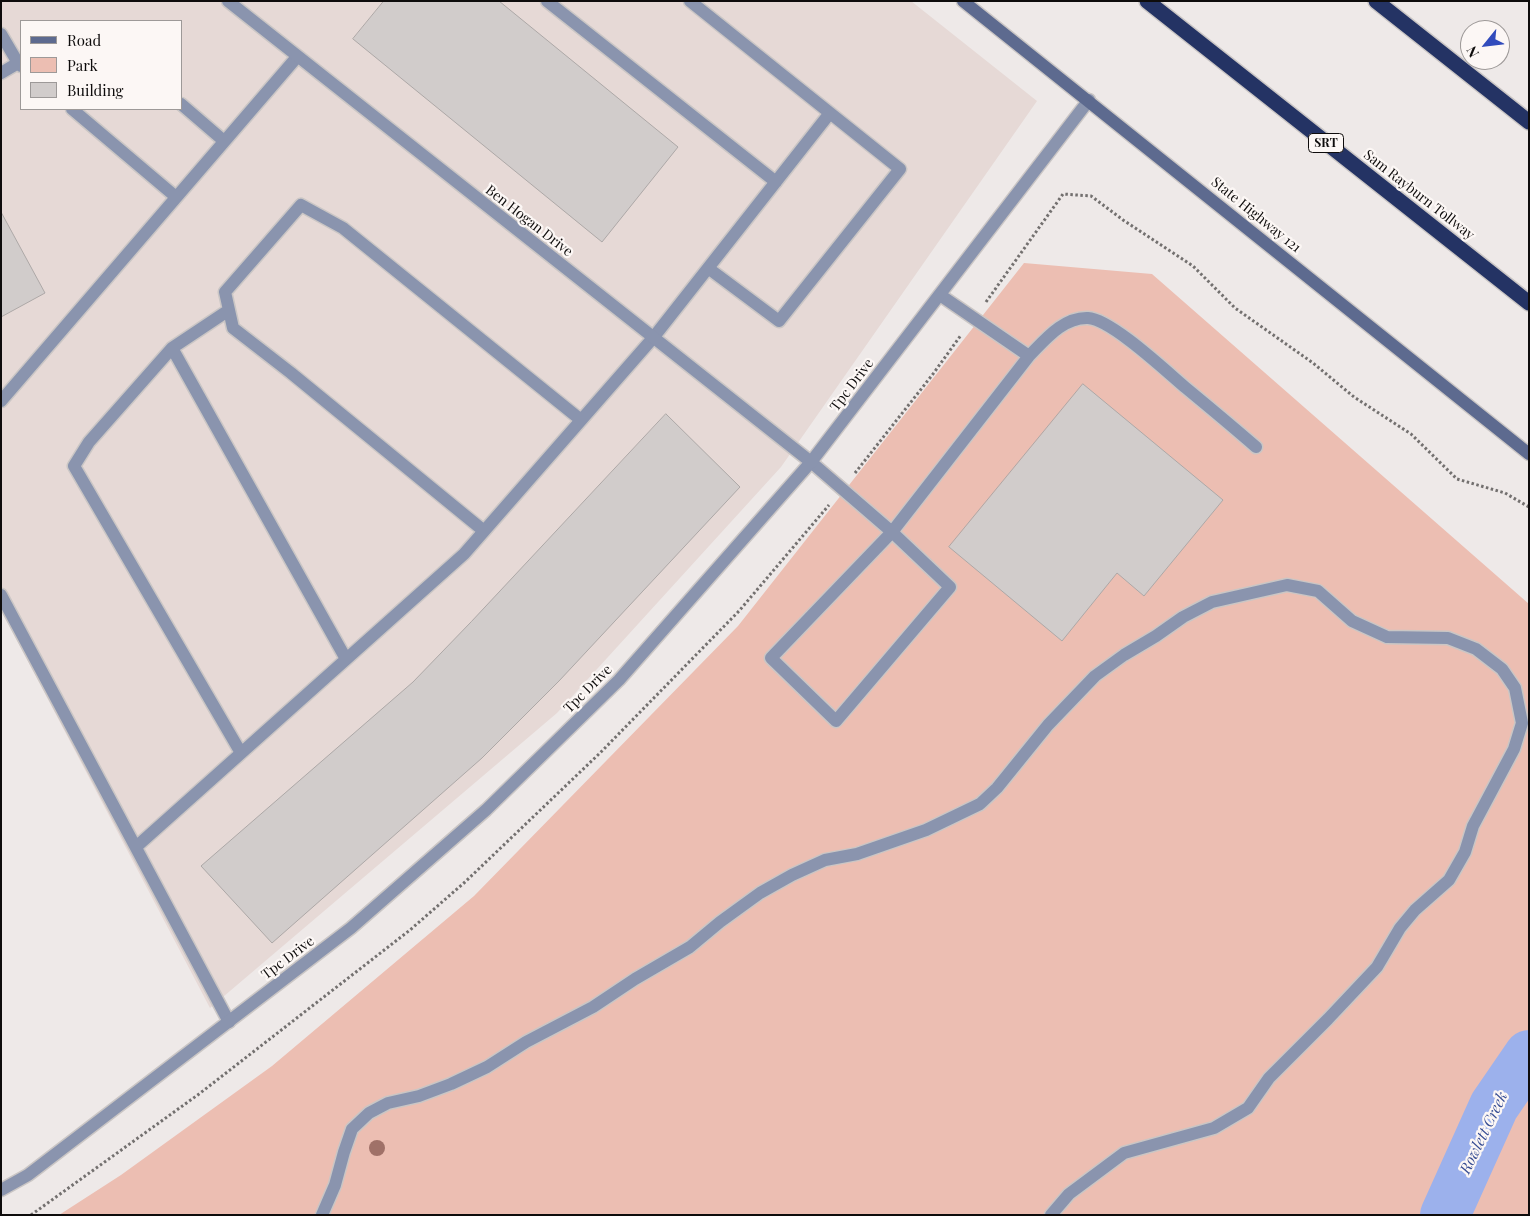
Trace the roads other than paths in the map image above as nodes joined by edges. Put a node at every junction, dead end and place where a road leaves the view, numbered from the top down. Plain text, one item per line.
1 (228, 1) edge
2 (547, 1) edge
3 (690, 1) edge
4 (963, 1) edge
5 (1147, 1) edge
6 (1376, 1) edge
7 (1, 34) edge
8 (297, 57) junction
9 (20, 65) edge
10 (1, 73) edge
11 (1088, 100) junction
12 (182, 105) edge
13 (73, 110) edge
14 (830, 113) junction
15 (1529, 122) edge
16 (224, 141) junction
17 (776, 182) junction
18 (176, 197) junction
19 (708, 268) junction
20 (940, 295) junction
21 (1529, 303) edge
22 (229, 310) junction
23 (653, 338) junction
24 (172, 348) junction
25 (1029, 356) junction
26 (1, 401) edge
27 (581, 420) junction
28 (1256, 447) dead end
29 (1529, 454) edge
30 (811, 462) junction
31 (484, 531) junction
32 (892, 532) junction
33 (1, 596) edge
34 (346, 659) junction
35 (241, 753) junction
36 (136, 847) junction
37 (229, 1022) junction
38 (1, 1190) edge
39 (322, 1215) edge
40 (1051, 1215) edge

1 - 8 street, Ben Hogan Drive
2 - 17 street
3 - 14 street
4 - 11 main road, State Highway 121
5 - 21 highway, Sam Rayburn Tollway / SRT
6 - 15 highway
7 - 9 street
8 - 16 street
8 - 23 street, Ben Hogan Drive
9 - 10 street
11 - 20 street, Tpc Drive
11 - 29 main road, State Highway 121
12 - 16 street
13 - 18 street
14 - 17 street
14 - 19 street
16 - 18 street
17 - 19 street
18 - 26 street
19 - 23 street
20 - 25 street
20 - 30 street, Tpc Drive
22 - 24 street
22 - 27 street
22 - 31 street
23 - 27 street
23 - 30 street, Ben Hogan Drive
24 - 34 street
24 - 35 street
25 - 28 street
25 - 32 street
27 - 31 street
30 - 32 street, Ben Hogan Drive
30 - 37 street, Tpc Drive
31 - 34 street
32 - 32 street, Ben Hogan Drive
33 - 36 street
34 - 35 street
35 - 36 street
36 - 37 street
37 - 38 street, Tpc Drive
39 - 40 street

